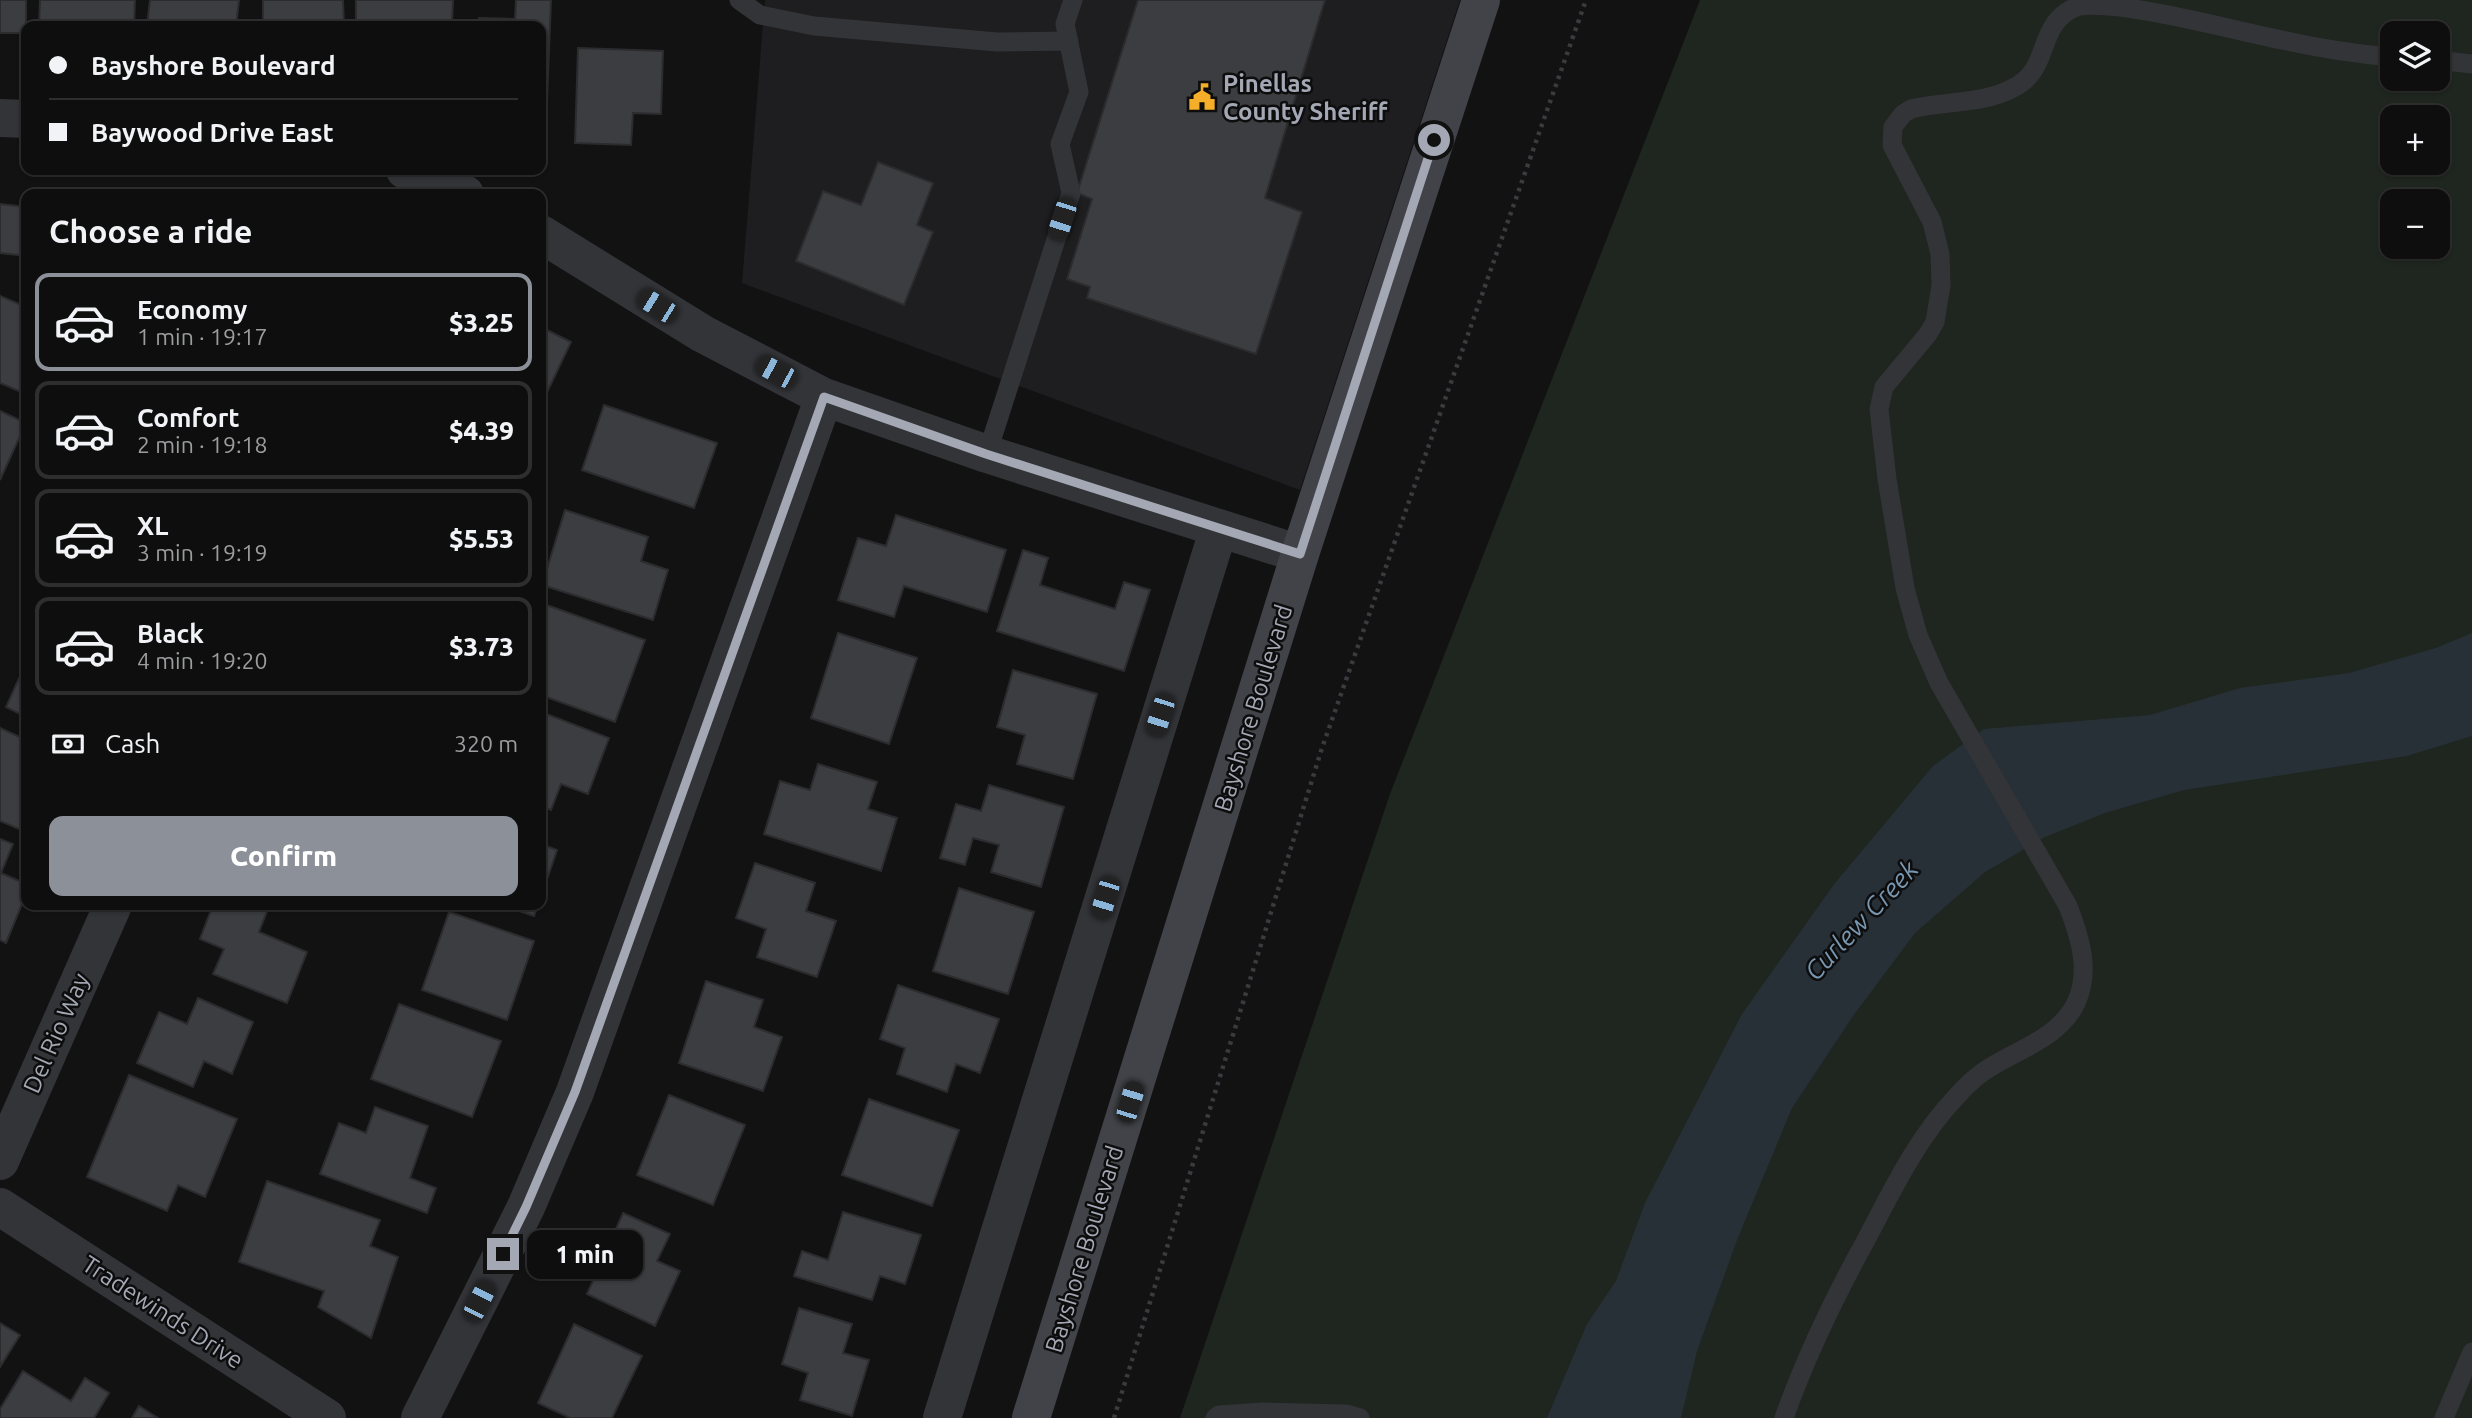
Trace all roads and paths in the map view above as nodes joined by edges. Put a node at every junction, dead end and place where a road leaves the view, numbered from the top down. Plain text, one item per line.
1 (739, 0) edge
2 (1073, 0) edge
3 (1481, 0) edge
4 (1586, 0) edge
5 (1069, 41) junction
6 (2380, 55) edge
7 (2450, 61) edge
8 (2472, 64) edge
9 (0, 118) edge
10 (21, 118) edge
11 (546, 237) edge
12 (824, 397) junction
13 (986, 454) junction
14 (1219, 528) junction
15 (1300, 554) junction
16 (111, 910) edge
17 (0, 1161) edge
18 (0, 1207) edge
19 (2472, 1352) edge
20 (327, 1418) edge
21 (420, 1418) edge
22 (942, 1418) edge
23 (1031, 1418) edge
24 (1114, 1418) edge
25 (1215, 1418) edge
26 (1360, 1418) edge
27 (1784, 1418) edge
28 (2444, 1418) edge

1 - 5 lane
2 - 5 lane
3 - 15 main road, Bayshore Boulevard
4 - 24 path
5 - 13 lane
6 - 27 lane
7 - 8 lane
9 - 10 street
11 - 12 street
12 - 13 street
12 - 21 street
13 - 14 street
14 - 15 street
14 - 22 street
15 - 23 main road, Bayshore Boulevard
16 - 17 street, Del Rio Way
18 - 20 street, Tradewinds Drive
19 - 28 lane
25 - 26 lane

